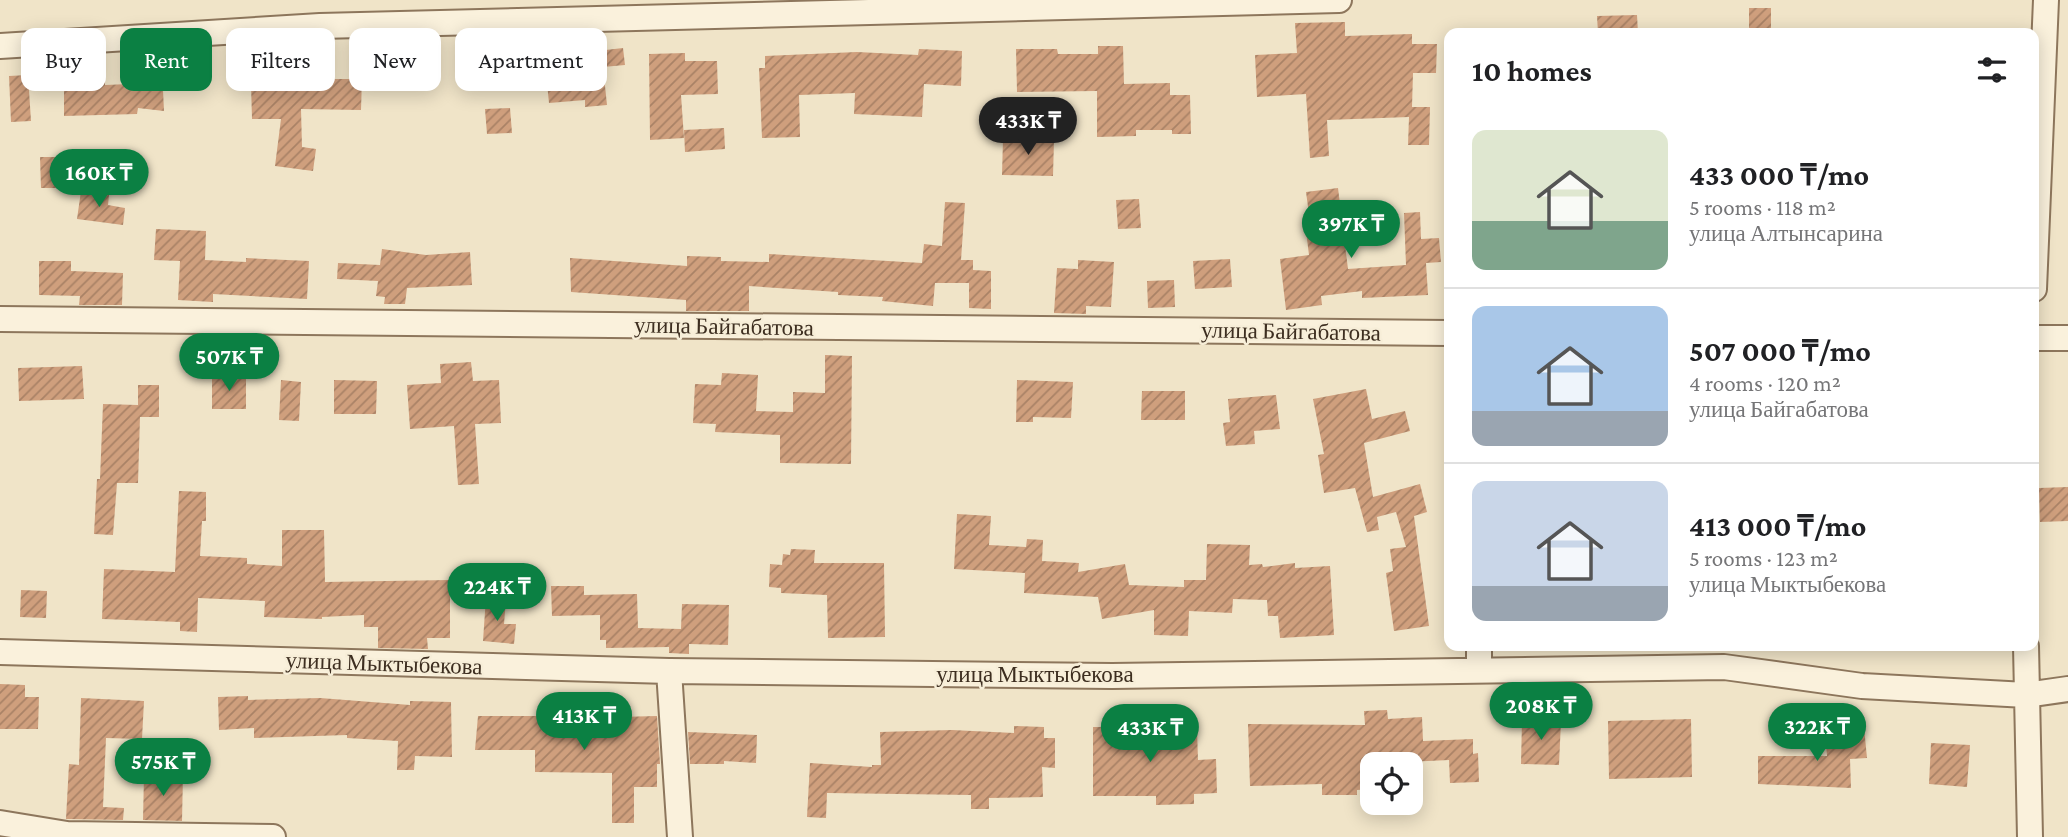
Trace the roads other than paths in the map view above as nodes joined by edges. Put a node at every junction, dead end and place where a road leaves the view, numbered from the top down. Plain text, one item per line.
1 (1339, 0) edge
2 (2046, 0) edge
3 (0, 46) edge
4 (2039, 169) edge
5 (0, 319) edge
6 (1444, 332) edge
7 (2039, 338) edge
8 (2068, 338) edge
9 (2026, 651) edge
10 (0, 652) edge
11 (1479, 658) edge
12 (669, 671) junction
13 (2068, 689) edge
14 (2026, 695) junction
15 (0, 822) edge
16 (273, 837) edge
17 (680, 837) edge
18 (2030, 837) edge

1 - 3 street
2 - 4 street
5 - 6 street, улица Байгабатова
7 - 8 street
9 - 14 street
10 - 12 street, улица Мыктыбекова
11 - 12 street, улица Мыктыбекова
11 - 14 street, улица Мыктыбекова
12 - 17 street
13 - 14 street, улица Мыктыбекова
14 - 18 street
15 - 16 street

